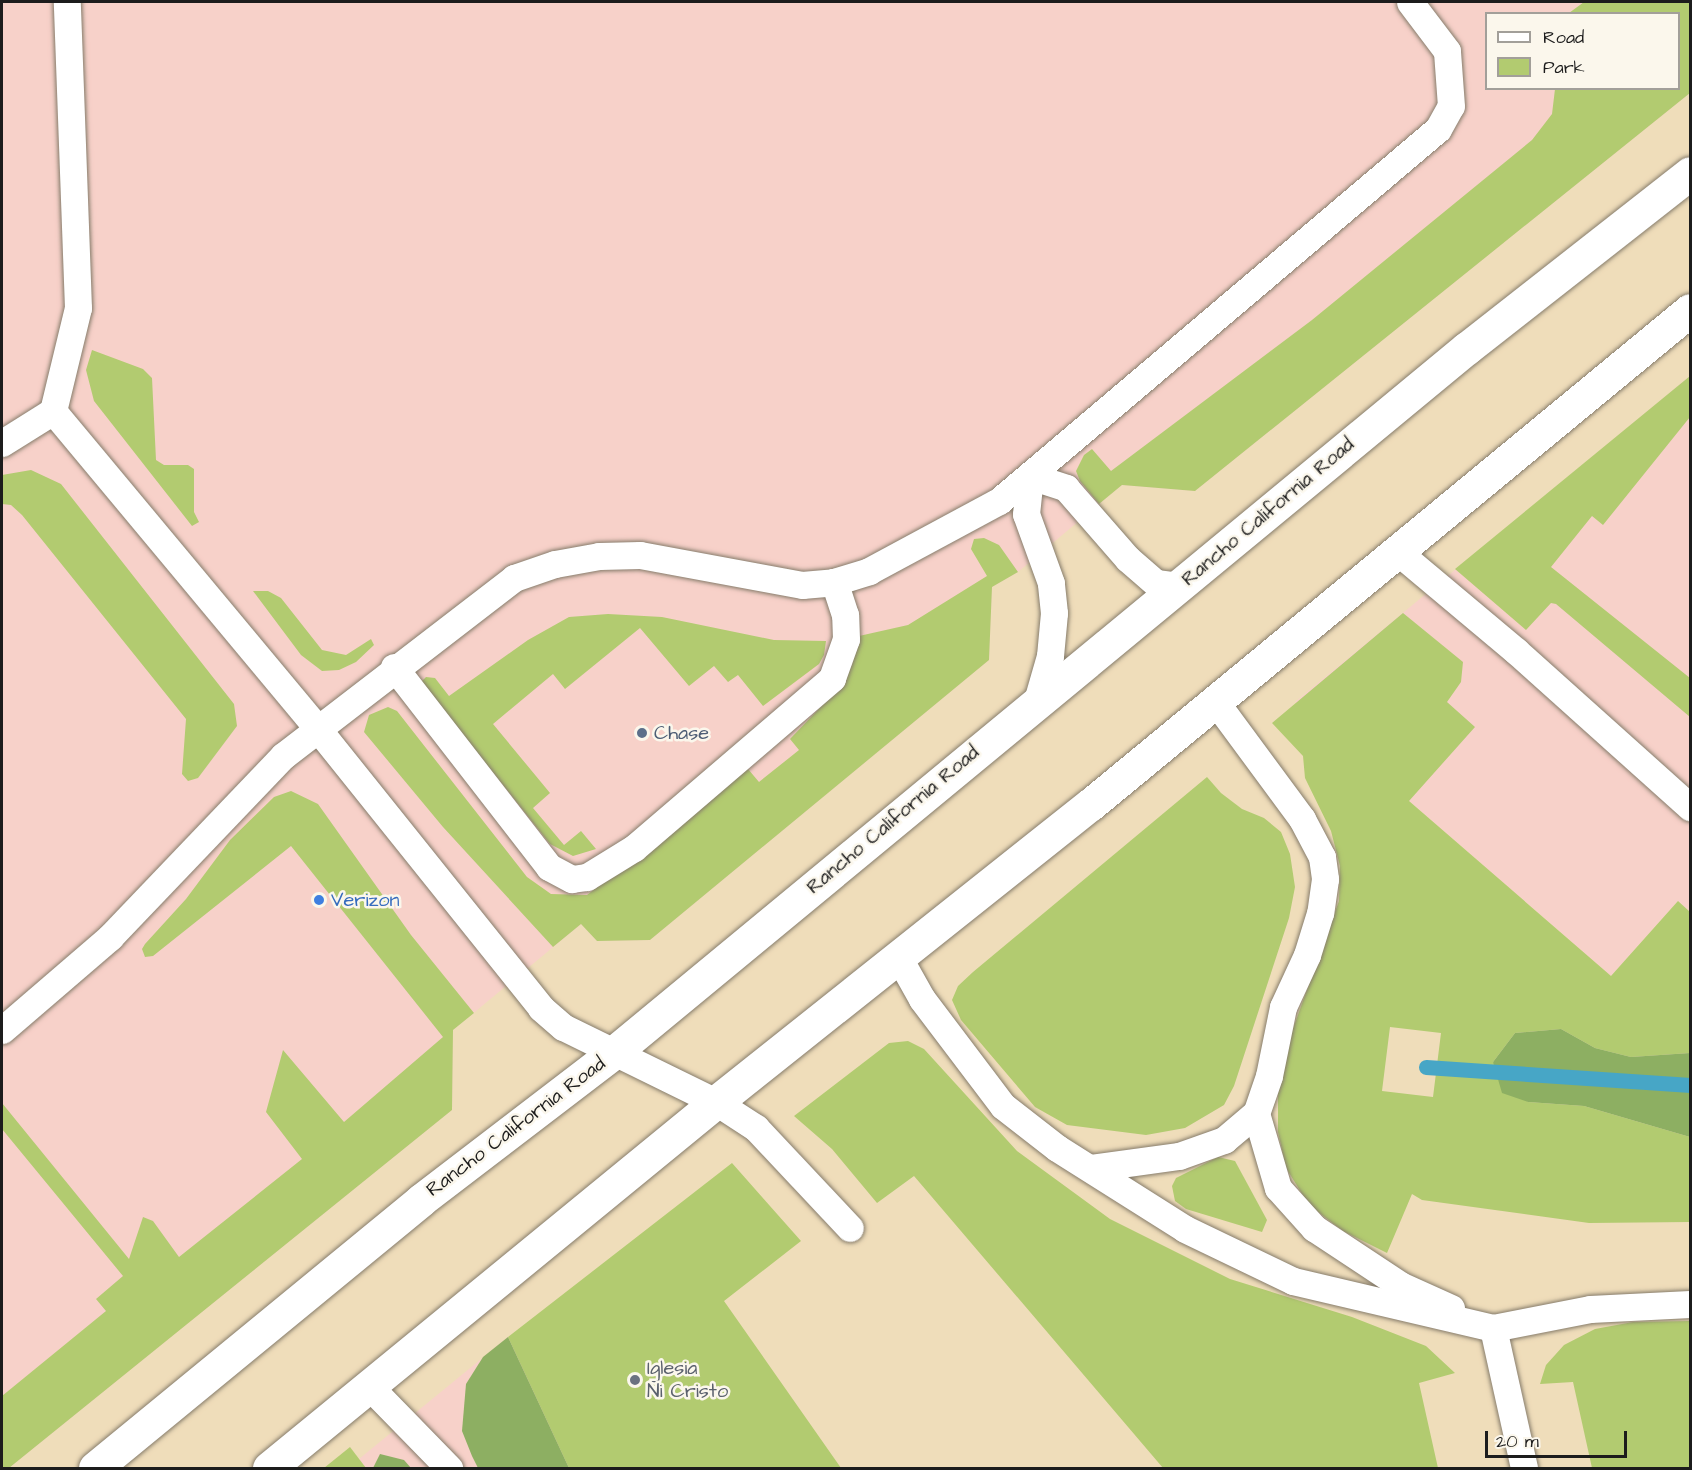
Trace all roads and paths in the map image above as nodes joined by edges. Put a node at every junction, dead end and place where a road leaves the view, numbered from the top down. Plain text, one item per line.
1 (67, 2) edge
2 (1410, 2) edge
3 (1690, 173) edge
4 (1690, 310) edge
5 (53, 411) junction
6 (2, 442) edge
7 (1030, 476) junction
8 (1398, 552) junction
9 (834, 582) junction
10 (1179, 586) junction
11 (394, 667) junction
12 (1037, 701) junction
13 (1215, 701) junction
14 (317, 728) junction
15 (1690, 807) edge
16 (898, 958) junction
17 (2, 1030) edge
18 (612, 1054) junction
19 (716, 1102) junction
20 (1256, 1113) junction
21 (1091, 1168) junction
22 (850, 1227) dead end
23 (1690, 1304) edge
24 (1493, 1328) junction
25 (369, 1386) junction
26 (95, 1468) edge
27 (269, 1468) edge
28 (449, 1468) edge
29 (1524, 1468) edge

1 - 5 lane
2 - 7 lane
3 - 10 main road, Rancho California Road
4 - 8 main road
5 - 6 lane
5 - 14 lane
7 - 9 lane
7 - 10 lane
7 - 12 lane
8 - 13 main road
8 - 15 lane
9 - 11 lane
9 - 11 lane
10 - 12 main road, Rancho California Road
11 - 14 lane
12 - 18 main road, Rancho California Road
13 - 16 main road
13 - 20 lane
14 - 17 lane
14 - 18 lane
16 - 19 main road
16 - 21 lane
18 - 19 lane
18 - 26 main road, Rancho California Road
19 - 22 lane
19 - 25 main road
20 - 21 lane
20 - 24 lane
21 - 24 lane
23 - 24 lane
24 - 29 lane
25 - 27 main road
25 - 28 lane

